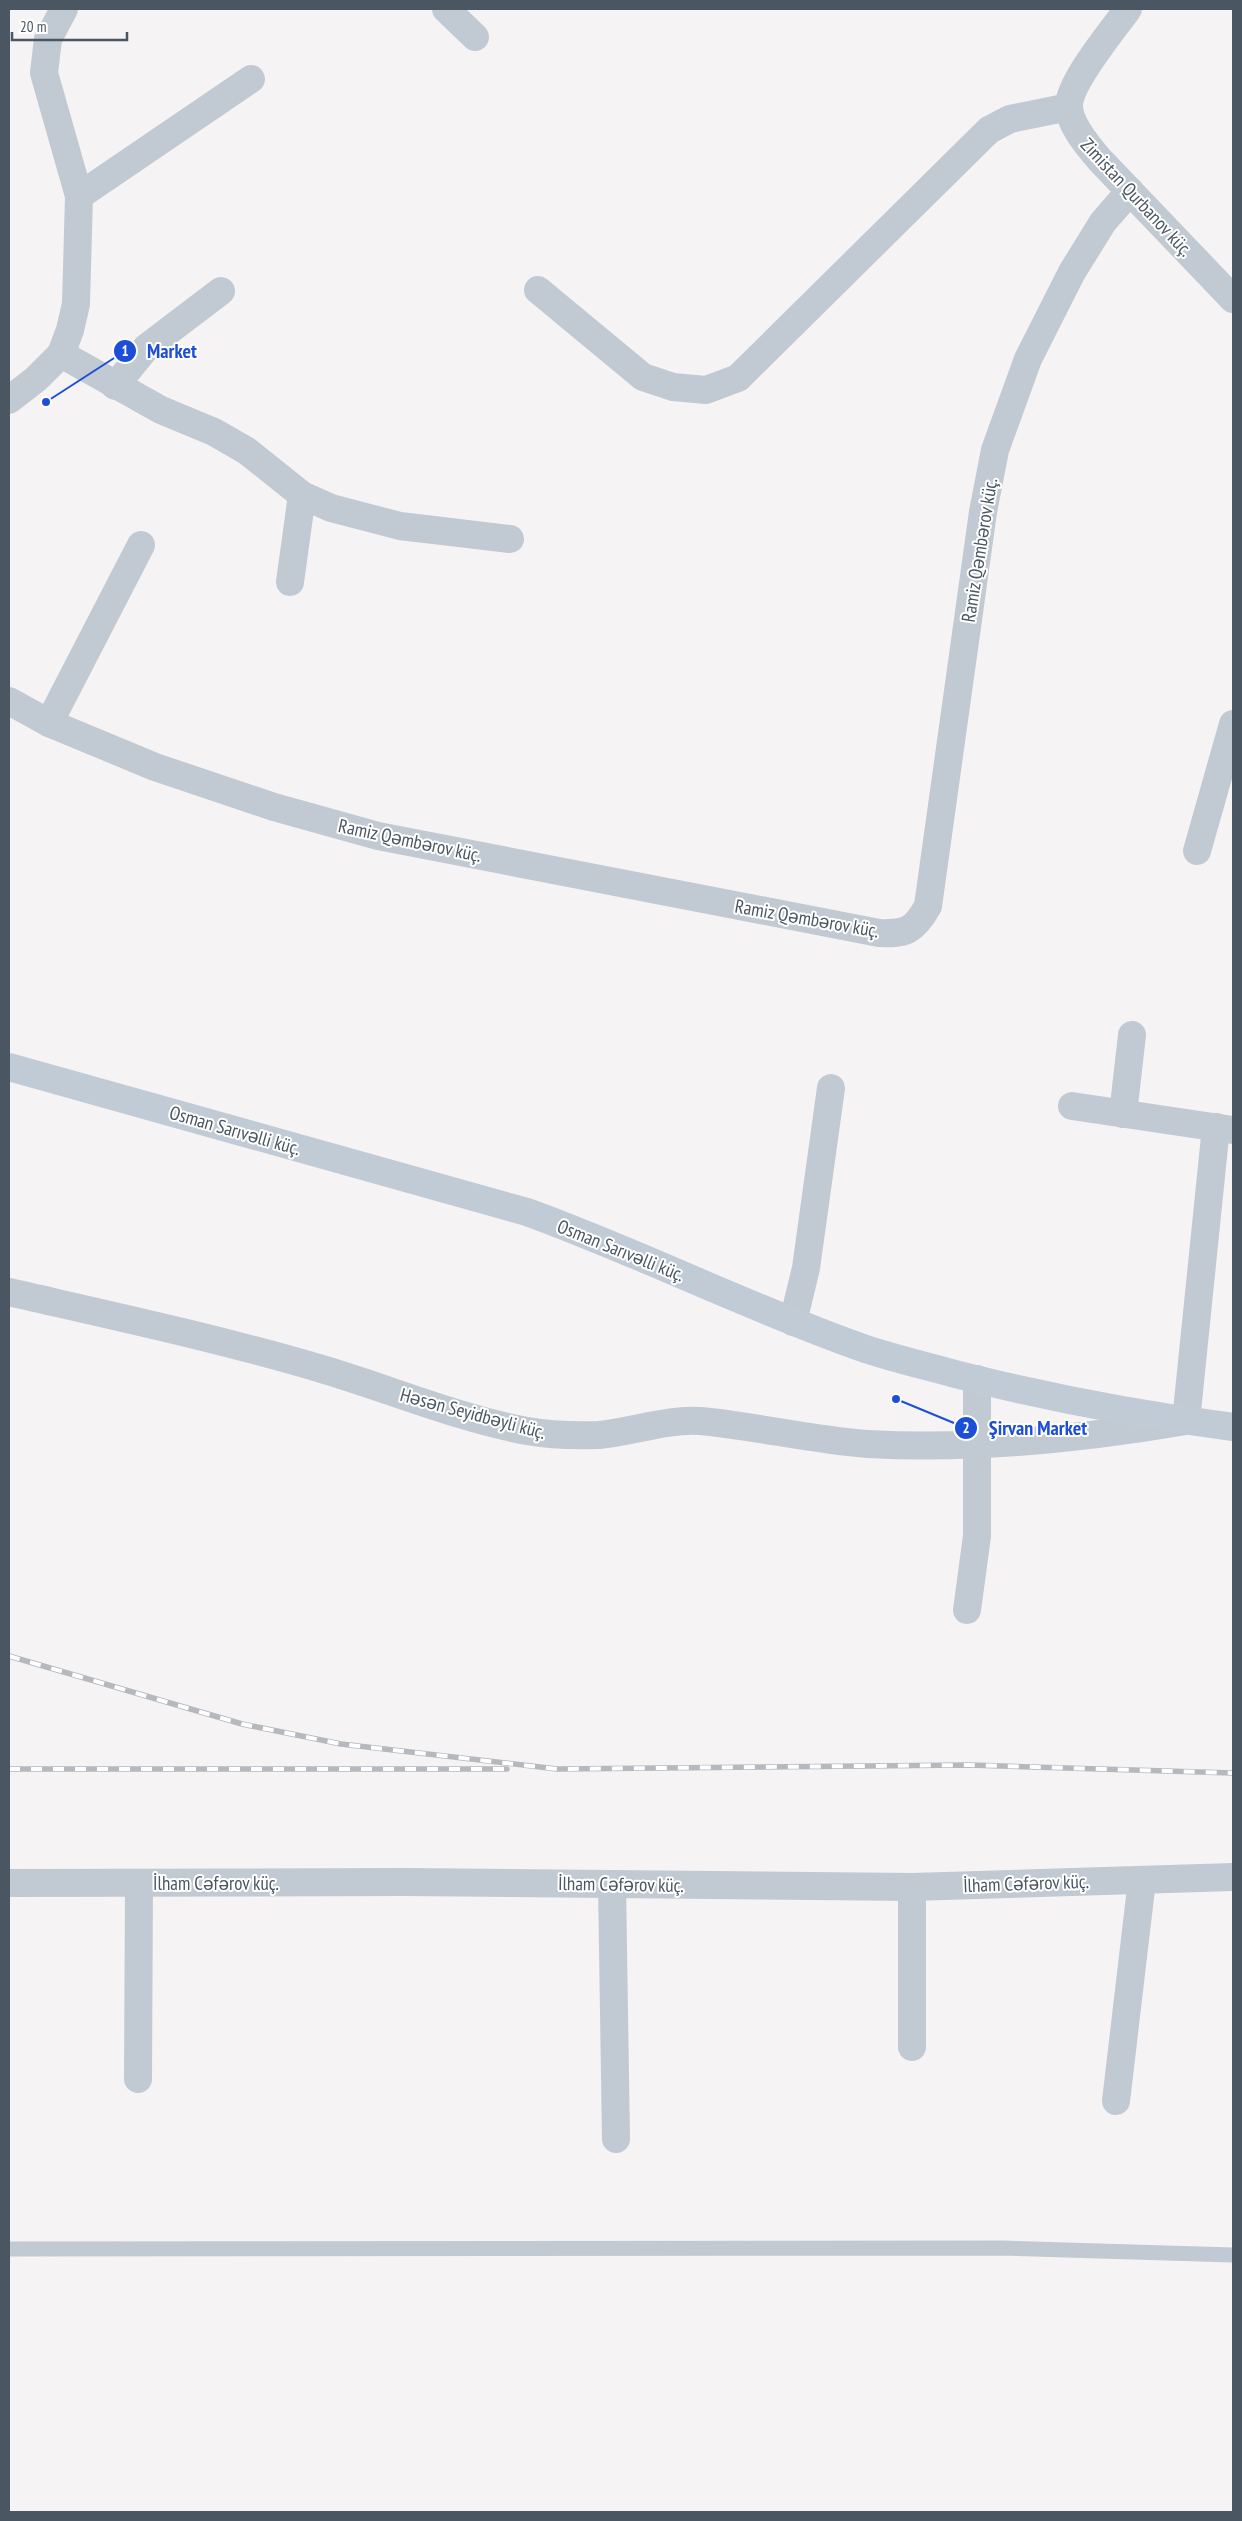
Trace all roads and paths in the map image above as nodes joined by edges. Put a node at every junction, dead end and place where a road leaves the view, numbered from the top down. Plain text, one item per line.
1 (64, 9) edge
2 (446, 9) edge
3 (1128, 9) edge
4 (475, 37) dead end
5 (251, 79) dead end
6 (1069, 107) junction
7 (1130, 191) junction
8 (79, 196) junction
9 (538, 290) dead end
10 (221, 291) dead end
11 (1233, 299) edge
12 (61, 354) junction
13 (116, 386) junction
14 (9, 400) edge
15 (302, 495) junction
16 (510, 539) dead end
17 (141, 545) dead end
18 (290, 582) dead end
19 (9, 701) edge
20 (49, 723) junction
21 (1233, 724) edge
22 (1197, 851) dead end
23 (1132, 1035) dead end
24 (9, 1067) edge
25 (832, 1088) dead end
26 (1072, 1106) dead end
27 (1123, 1114) junction
28 (1225, 1128) edge
29 (9, 1292) edge
30 (794, 1322) junction
31 (977, 1379) junction
32 (1186, 1421) junction
33 (1233, 1428) edge
34 (976, 1446) junction
35 (967, 1610) dead end
36 (1233, 1878) edge
37 (1142, 1880) junction
38 (9, 1883) edge
39 (139, 1883) junction
40 (612, 1884) junction
41 (912, 1887) junction
42 (912, 2047) dead end
43 (138, 2078) dead end
44 (1116, 2101) dead end
45 (616, 2139) dead end
46 (9, 2249) edge
47 (1233, 2255) edge

1 - 8 street
2 - 4 street
3 - 6 street
5 - 8 street
6 - 7 street, Zimistan Qurbanov küç.
6 - 9 street
7 - 11 street, Zimistan Qurbanov küç.
7 - 20 street, Ramiz Qəmbərov küç.
8 - 12 street
10 - 13 street
12 - 13 street
12 - 14 street
13 - 15 street
15 - 16 street
15 - 18 street
17 - 20 street
19 - 20 street, Ramiz Qəmbərov küç.
21 - 22 street
23 - 27 street
24 - 30 street, Osman Sarıvəlli küç.
25 - 30 street
26 - 27 street
27 - 28 street
28 - 32 street
29 - 34 street, Həsən Seyidbəyli küç.
30 - 31 street, Osman Sarıvəlli küç.
31 - 32 street, Osman Sarıvəlli küç.
31 - 34 street
32 - 33 street, Osman Sarıvəlli küç.
32 - 34 street, Həsən Seyidbəyli küç.
34 - 35 street
36 - 37 street, İlham Cəfərov küç.
37 - 41 street, İlham Cəfərov küç.
37 - 44 street
38 - 39 street, İlham Cəfərov küç.
39 - 40 street, İlham Cəfərov küç.
39 - 43 street
40 - 41 street, İlham Cəfərov küç.
40 - 45 street
41 - 42 street
46 - 47 lane

